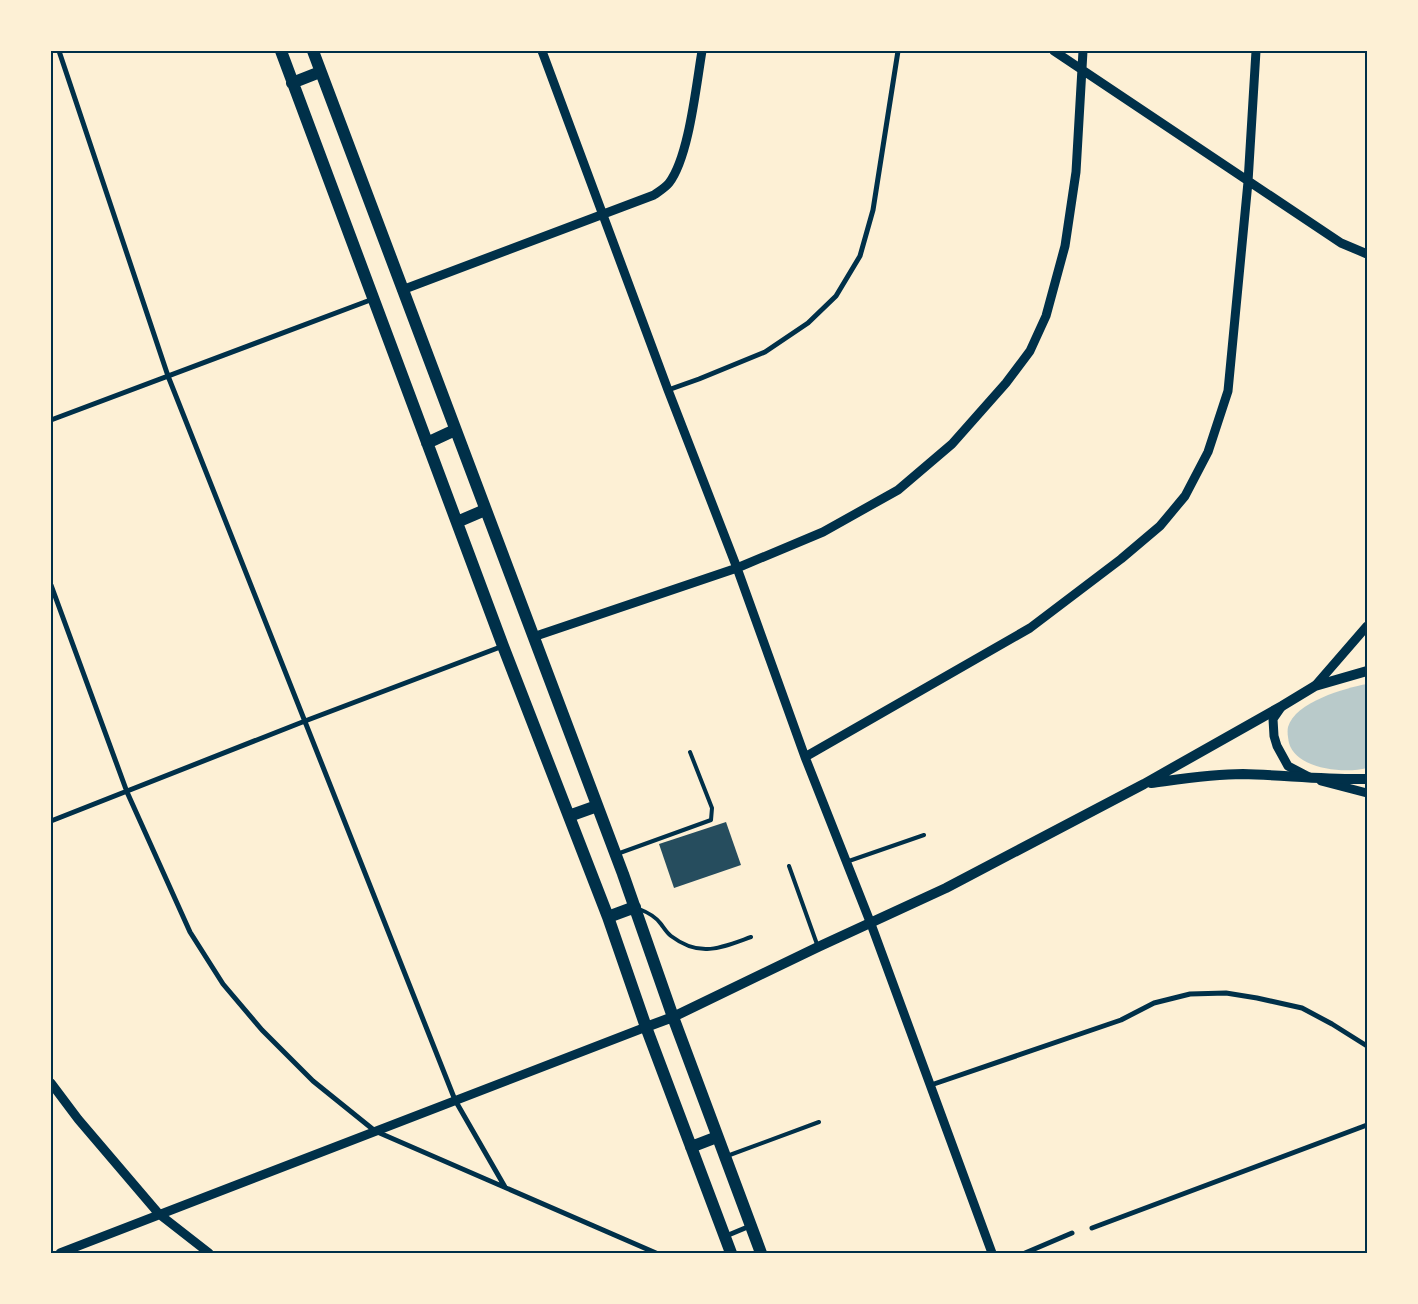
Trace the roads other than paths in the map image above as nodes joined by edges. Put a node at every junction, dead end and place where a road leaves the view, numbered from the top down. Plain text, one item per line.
1 (58, 51) edge
2 (281, 51) edge
3 (313, 51) edge
4 (542, 51) edge
5 (702, 51) edge
6 (898, 51) edge
7 (1054, 51) edge
8 (1083, 51) edge
9 (1256, 51) edge
10 (1082, 70) junction
11 (320, 72) junction
12 (292, 83) junction
13 (1248, 182) junction
14 (602, 214) junction
15 (1367, 254) edge
16 (402, 290) junction
17 (373, 299) junction
18 (168, 376) junction
19 (668, 390) junction
20 (51, 420) edge
21 (455, 430) junction
22 (427, 443) junction
23 (485, 510) junction
24 (457, 522) junction
25 (737, 568) junction
26 (51, 585) edge
27 (1367, 626) edge
28 (533, 637) junction
29 (503, 646) junction
30 (1367, 671) edge
31 (1315, 686) junction
32 (1282, 706) junction
33 (305, 722) junction
34 (690, 752) dead end
35 (805, 757) junction
36 (1312, 778) junction
37 (1367, 779) edge
38 (1144, 784) junction
39 (127, 792) junction
40 (1367, 793) edge
41 (597, 806) junction
42 (569, 816) junction
43 (51, 822) edge
44 (924, 836) dead end
45 (616, 855) junction
46 (846, 862) junction
47 (789, 866) dead end
48 (635, 907) junction
49 (608, 917) junction
50 (870, 924) junction
51 (751, 937) dead end
52 (818, 947) junction
53 (673, 1018) junction
54 (646, 1027) junction
55 (1367, 1046) edge
56 (51, 1083) edge
57 (931, 1085) junction
58 (455, 1100) junction
59 (819, 1122) dead end
60 (1367, 1125) edge
61 (375, 1131) junction
62 (717, 1136) junction
63 (691, 1146) junction
64 (725, 1157) junction
65 (505, 1187) junction
66 (159, 1214) junction
67 (751, 1226) junction
68 (1092, 1228) dead end
69 (1072, 1233) dead end
70 (727, 1246) edge
71 (60, 1253) edge
72 (209, 1253) edge
73 (656, 1253) edge
74 (761, 1253) edge
75 (992, 1253) edge
76 (1025, 1253) edge

1 - 18 street
2 - 12 main road
3 - 11 main road
4 - 14 street
5 - 14 street
6 - 19 street
7 - 10 street
8 - 10 street
9 - 13 street
10 - 13 street
10 - 25 street
11 - 12 main road
11 - 16 main road
12 - 17 main road
13 - 15 street
13 - 35 street
14 - 16 street
14 - 19 street
16 - 21 main road
17 - 18 street
17 - 22 main road
18 - 20 street
18 - 33 street
19 - 25 street
21 - 22 main road
21 - 23 main road
22 - 24 main road
23 - 24 main road
23 - 28 main road
24 - 29 main road
25 - 28 street
25 - 35 street
26 - 39 street
27 - 31 street
28 - 41 main road
29 - 33 street
29 - 42 main road
30 - 31 main road
31 - 32 main road
32 - 36 street
32 - 38 main road
33 - 39 street
33 - 58 street
34 - 45 lane
35 - 46 street
36 - 37 main road
36 - 38 main road
36 - 40 street
38 - 50 main road
39 - 43 street
39 - 61 street
41 - 42 main road
41 - 45 main road
42 - 49 main road
44 - 46 lane
45 - 48 main road
46 - 50 street
47 - 52 lane
48 - 49 main road
48 - 51 lane
48 - 53 main road
49 - 54 main road
50 - 52 main road
50 - 57 street
52 - 53 main road
53 - 54 main road
53 - 62 main road
54 - 58 street
54 - 63 main road
55 - 57 street
56 - 66 street
57 - 75 street
58 - 61 street
58 - 65 street
59 - 64 lane
60 - 68 street
61 - 65 street
61 - 66 street
62 - 63 main road
62 - 64 main road
63 - 70 main road
64 - 67 main road
65 - 73 street
66 - 71 street
66 - 72 street
67 - 70 street
67 - 74 main road
69 - 76 street

